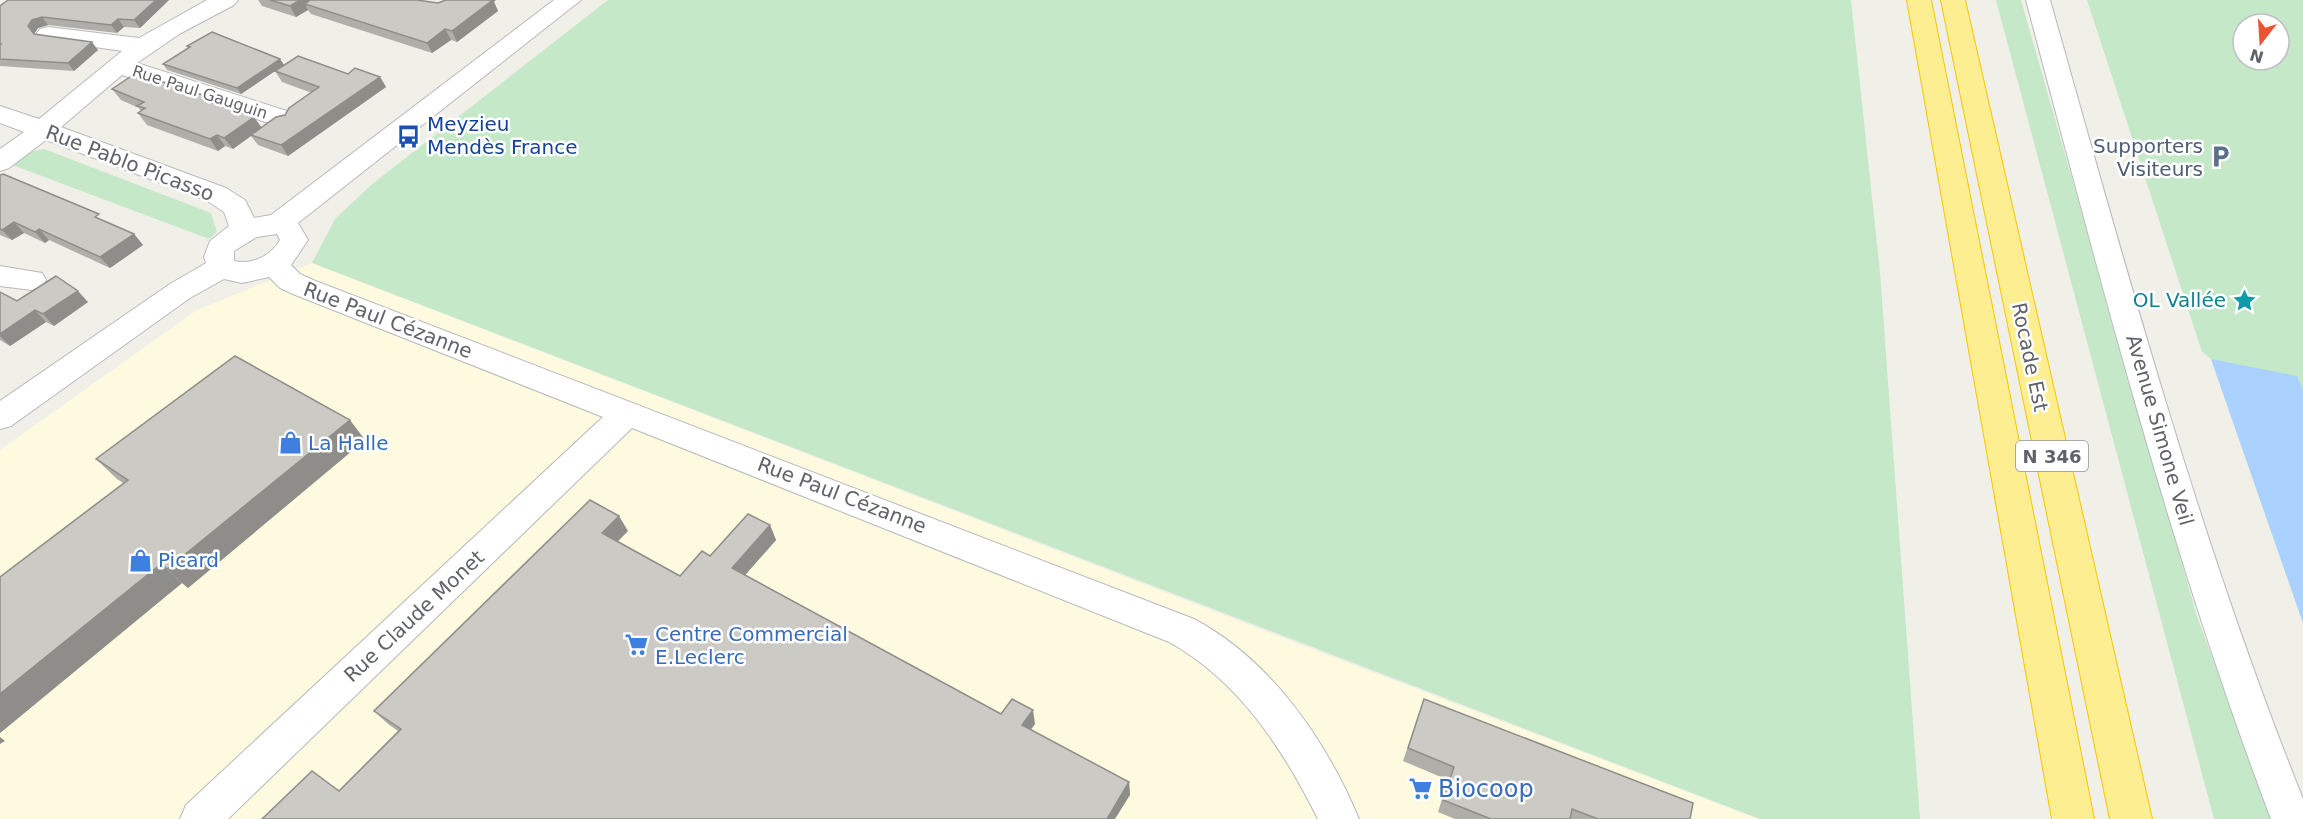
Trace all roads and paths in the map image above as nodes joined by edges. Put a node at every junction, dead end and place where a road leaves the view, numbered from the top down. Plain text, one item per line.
1 (226, 0) edge
2 (569, 0) edge
3 (1919, 0) edge
4 (1953, 0) edge
5 (2038, 0) edge
6 (48, 34) edge
7 (143, 46) junction
8 (118, 65) junction
9 (0, 114) edge
10 (281, 118) edge
11 (44, 131) junction
12 (0, 162) edge
13 (278, 224) junction
14 (245, 230) junction
15 (273, 264) junction
16 (222, 267) junction
17 (0, 276) edge
18 (32, 280) dead end
19 (628, 413) junction
20 (0, 417) edge
21 (200, 819) edge
22 (1339, 819) edge
23 (2073, 819) edge
24 (2131, 819) edge
25 (2291, 819) edge

1 - 7 street, Rue Paul Gauguin
2 - 13 street
3 - 23 highway, N 346
4 - 24 highway, Rocade Est / N 346
5 - 25 street, Avenue Simone Veil
6 - 7 street, Rue Paul Gauguin
7 - 8 street, Rue Paul Gauguin
8 - 10 street, Rue Paul Gauguin
8 - 11 street, Rue Paul Gauguin
9 - 11 street, Rue Pablo Picasso
11 - 12 street, Rue Paul Gauguin
11 - 14 street, Rue Pablo Picasso
13 - 14 street
13 - 15 street
14 - 16 street
15 - 16 street
15 - 19 street, Rue Paul Cézanne
16 - 20 street
17 - 18 street
19 - 21 street, Rue Claude Monet
19 - 22 street, Rue Paul Cézanne

